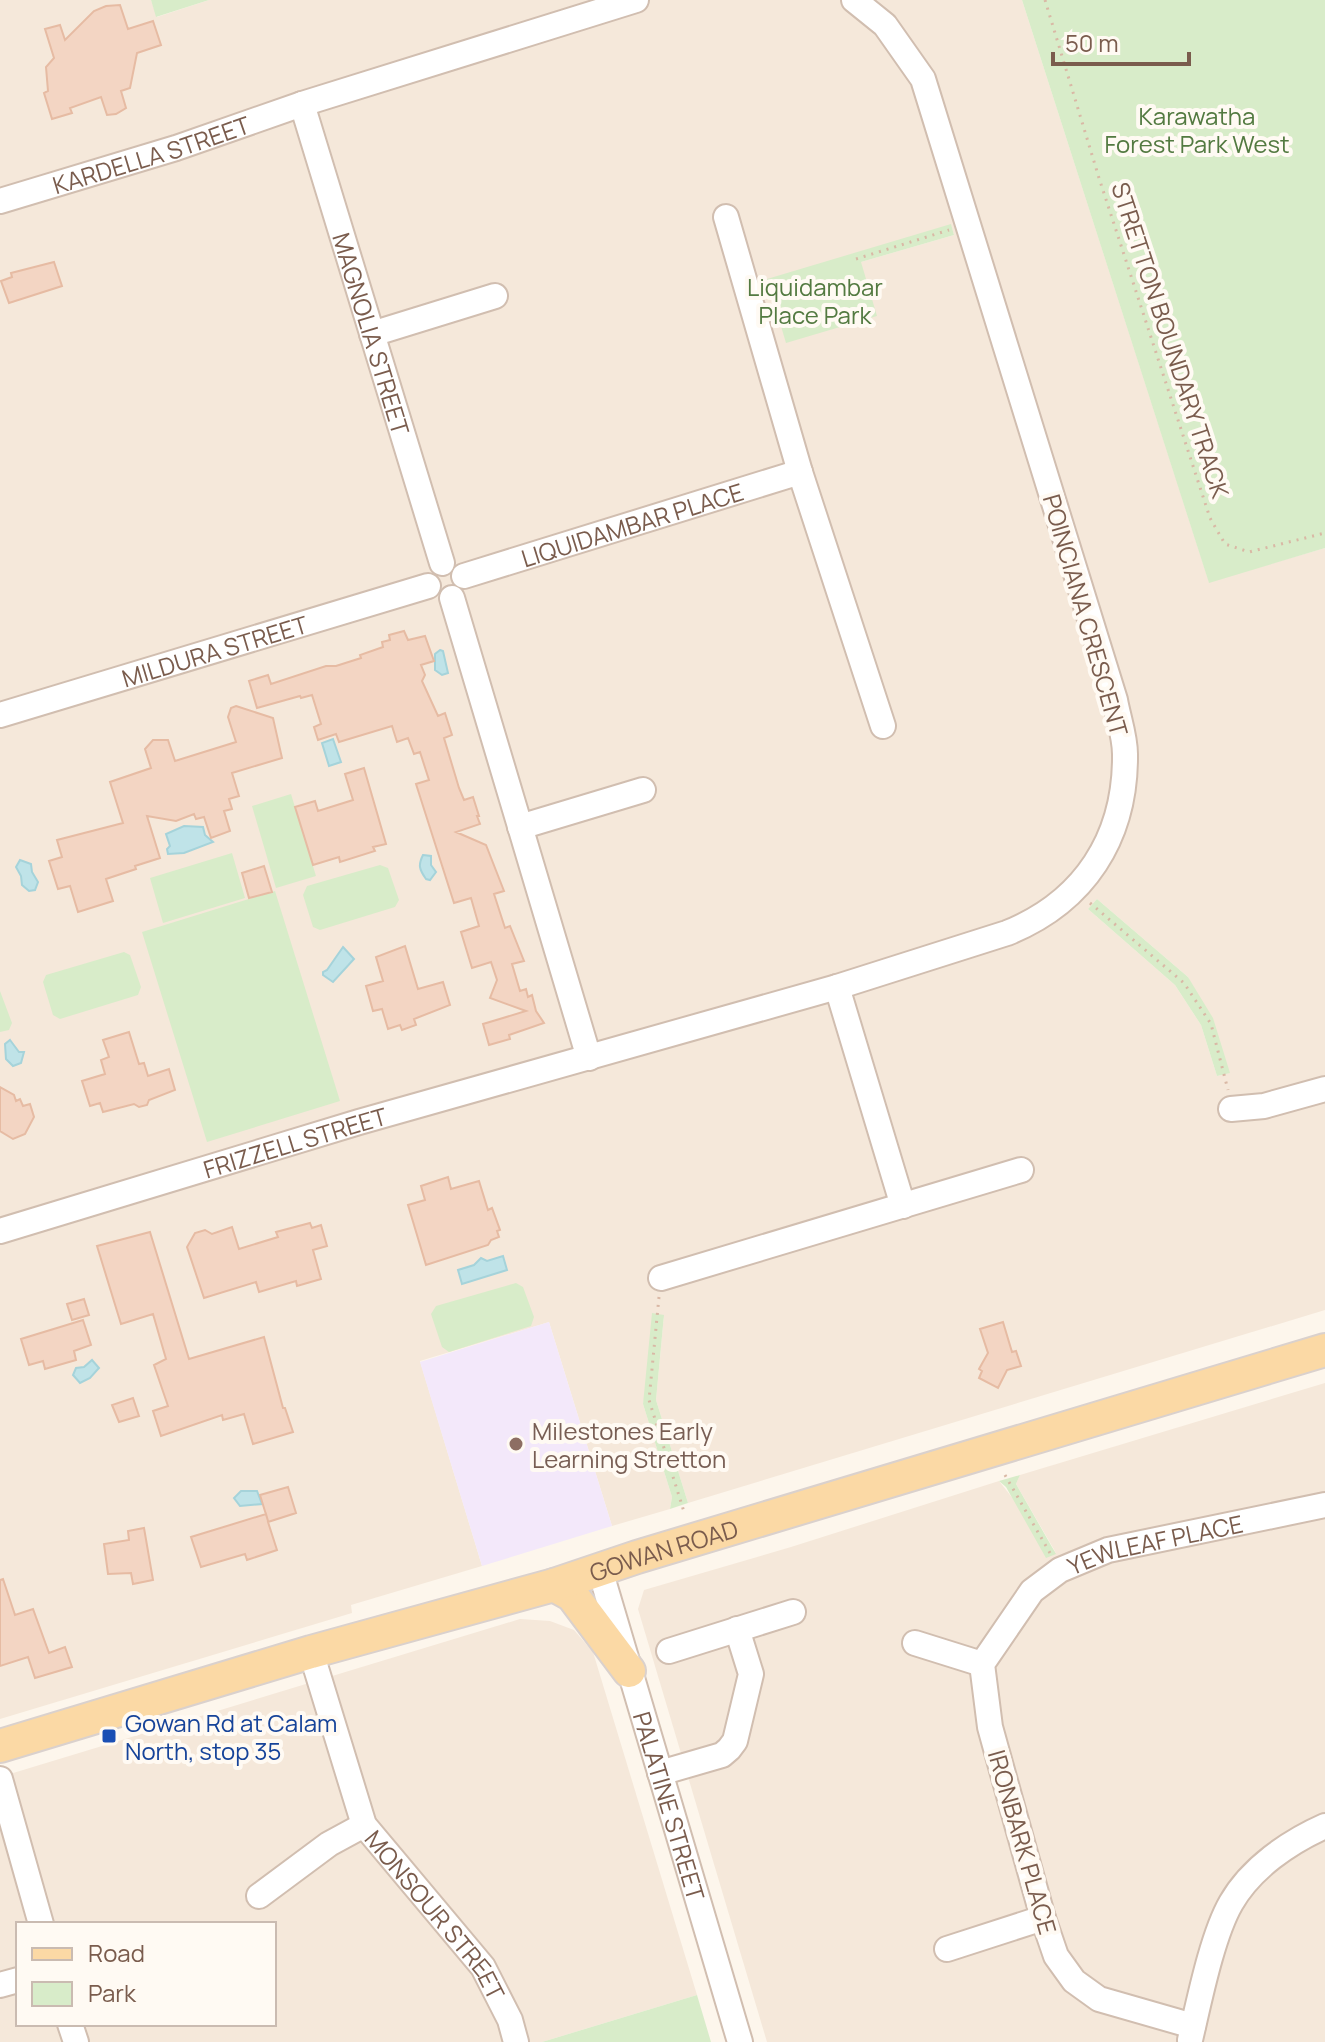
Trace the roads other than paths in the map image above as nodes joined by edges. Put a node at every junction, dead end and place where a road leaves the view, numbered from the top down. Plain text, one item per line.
1 (636, 0) edge
2 (854, 0) edge
3 (302, 104) junction
4 (0, 201) edge
5 (726, 217) dead end
6 (495, 296) dead end
7 (372, 334) junction
8 (800, 472) junction
9 (442, 563) junction
10 (464, 576) junction
11 (428, 586) junction
12 (452, 598) junction
13 (0, 715) edge
14 (883, 726) dead end
15 (643, 790) dead end
16 (520, 827) junction
17 (837, 987) junction
18 (589, 1058) junction
19 (1325, 1089) edge
20 (1231, 1109) road end
21 (1021, 1170) dead end
22 (903, 1206) junction
23 (0, 1231) edge
24 (661, 1278) road end
25 (1325, 1350) edge
26 (1325, 1505) edge
27 (600, 1570) junction
28 (554, 1585) junction
29 (793, 1612) dead end
30 (737, 1629) junction
31 (915, 1643) dead end
32 (669, 1651) dead end
33 (311, 1652) junction
34 (982, 1664) junction
35 (629, 1671) junction
36 (0, 1746) edge
37 (660, 1773) junction
38 (0, 1779) edge
39 (364, 1825) junction
40 (1325, 1826) edge
41 (259, 1896) dead end
42 (1043, 1918) junction
43 (40, 1922) edge
44 (947, 1949) dead end
45 (1191, 2034) edge
46 (516, 2042) edge
47 (740, 2042) edge

1 - 3 street
2 - 17 street, POINCIANA CRESCENT
3 - 4 street, KARDELLA STREET
3 - 7 street, MAGNOLIA STREET
5 - 8 street
6 - 7 street
7 - 9 street, MAGNOLIA STREET
8 - 10 street, LIQUIDAMBAR PLACE
8 - 14 street
9 - 10 street
9 - 11 street
10 - 12 street
11 - 12 street
11 - 13 street, MILDURA STREET
12 - 16 street
15 - 16 street
16 - 18 street
17 - 18 street, POINCIANA CRESCENT
17 - 22 street
18 - 23 street, FRIZZELL STREET
19 - 20 street
21 - 22 street
22 - 24 street
25 - 27 main road, GOWAN ROAD
26 - 34 street, YEWLEAF PLACE
27 - 28 main road, GOWAN ROAD
27 - 35 street, PALATINE STREET
28 - 33 main road, GOWAN ROAD
28 - 35 main road
29 - 30 street
30 - 32 street
30 - 37 street
31 - 34 street
33 - 36 main road, GOWAN ROAD
33 - 39 street, MONSOUR STREET
34 - 42 street, IRONBARK PLACE
35 - 37 street, PALATINE STREET
37 - 47 street, PALATINE STREET
38 - 43 street
39 - 41 street
39 - 46 street, MONSOUR STREET
40 - 45 street
42 - 44 street
42 - 45 street, IRONBARK PLACE

